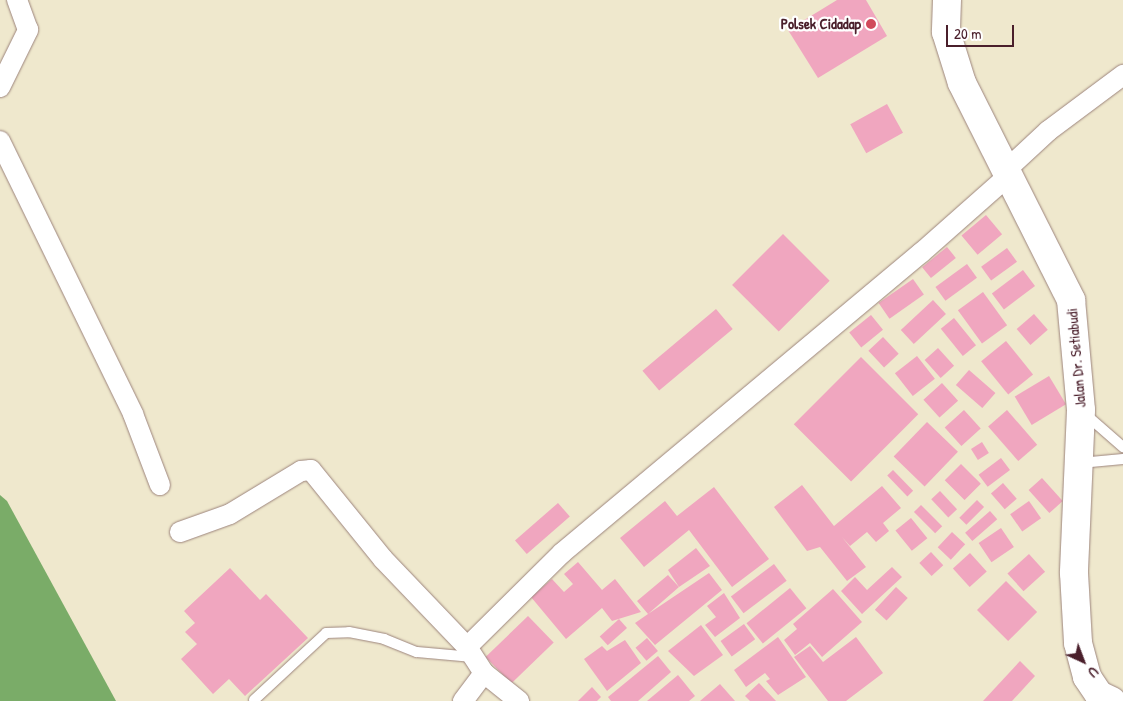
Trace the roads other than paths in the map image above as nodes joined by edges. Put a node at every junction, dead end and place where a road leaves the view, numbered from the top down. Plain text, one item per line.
1 (17, 0) edge
2 (945, 2) edge
3 (1123, 75) edge
4 (0, 86) edge
5 (0, 141) edge
6 (1006, 174) junction
7 (1081, 410) junction
8 (1123, 447) edge
9 (1123, 459) edge
10 (1080, 463) junction
11 (160, 485) dead end
12 (180, 532) dead end
13 (475, 659) junction
14 (1101, 699) edge
15 (254, 700) edge
16 (463, 701) edge
17 (519, 701) edge

1 - 4 street
2 - 6 main road, Jalan Dr. Setiabudi
3 - 6 street
5 - 11 street
6 - 7 main road, Jalan Dr. Setiabudi
6 - 13 street
7 - 8 lane
7 - 10 main road, Jalan Dr. Setiabudi
9 - 10 lane
10 - 14 main road, Jalan Dr. Setiabudi
12 - 13 street
13 - 15 lane
13 - 16 street
13 - 17 street

